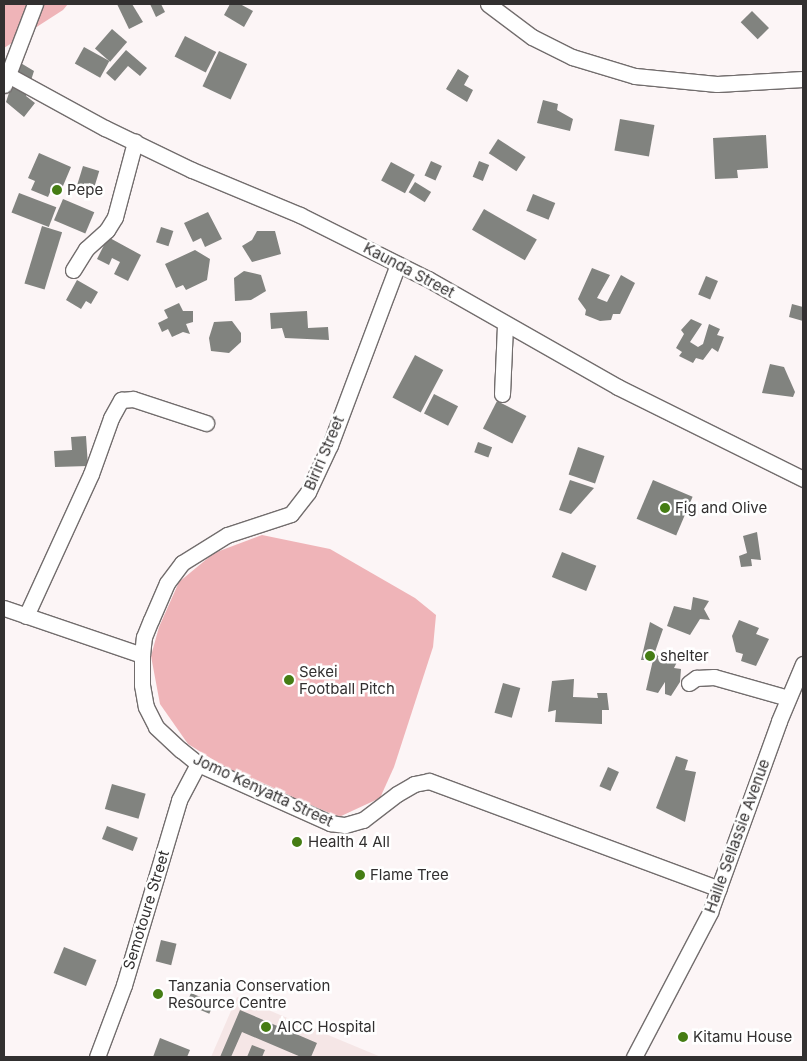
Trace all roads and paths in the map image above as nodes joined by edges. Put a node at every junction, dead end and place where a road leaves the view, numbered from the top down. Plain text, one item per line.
1 (35, 4) edge
2 (488, 4) edge
3 (803, 78) edge
4 (6, 80) edge
5 (135, 142) junction
6 (398, 264) junction
7 (73, 270) dead end
8 (505, 325) junction
9 (502, 394) dead end
10 (206, 423) dead end
11 (803, 479) edge
12 (4, 608) edge
13 (26, 616) junction
14 (142, 655) junction
15 (803, 664) edge
16 (689, 683) dead end
17 (788, 698) junction
18 (198, 764) junction
19 (719, 889) junction
20 (97, 1057) edge
21 (634, 1057) edge

1 - 4 street
2 - 3 street
4 - 5 street, Kaunda Street
5 - 6 street, Kaunda Street
5 - 7 street
6 - 8 street, Kaunda Street
6 - 14 street, Biriri Street
8 - 9 street
8 - 11 street, Kaunda Street
10 - 13 street
12 - 13 street
13 - 14 street
14 - 18 street, Jomo Kenyatta Street
15 - 17 street, Haille Sellassie Avenue
16 - 17 street
17 - 19 street, Haille Sellassie Avenue
18 - 19 street, Jomo Kenyatta Street
18 - 20 street, Semotoure Street
19 - 21 street, Haille Sellassie Avenue

